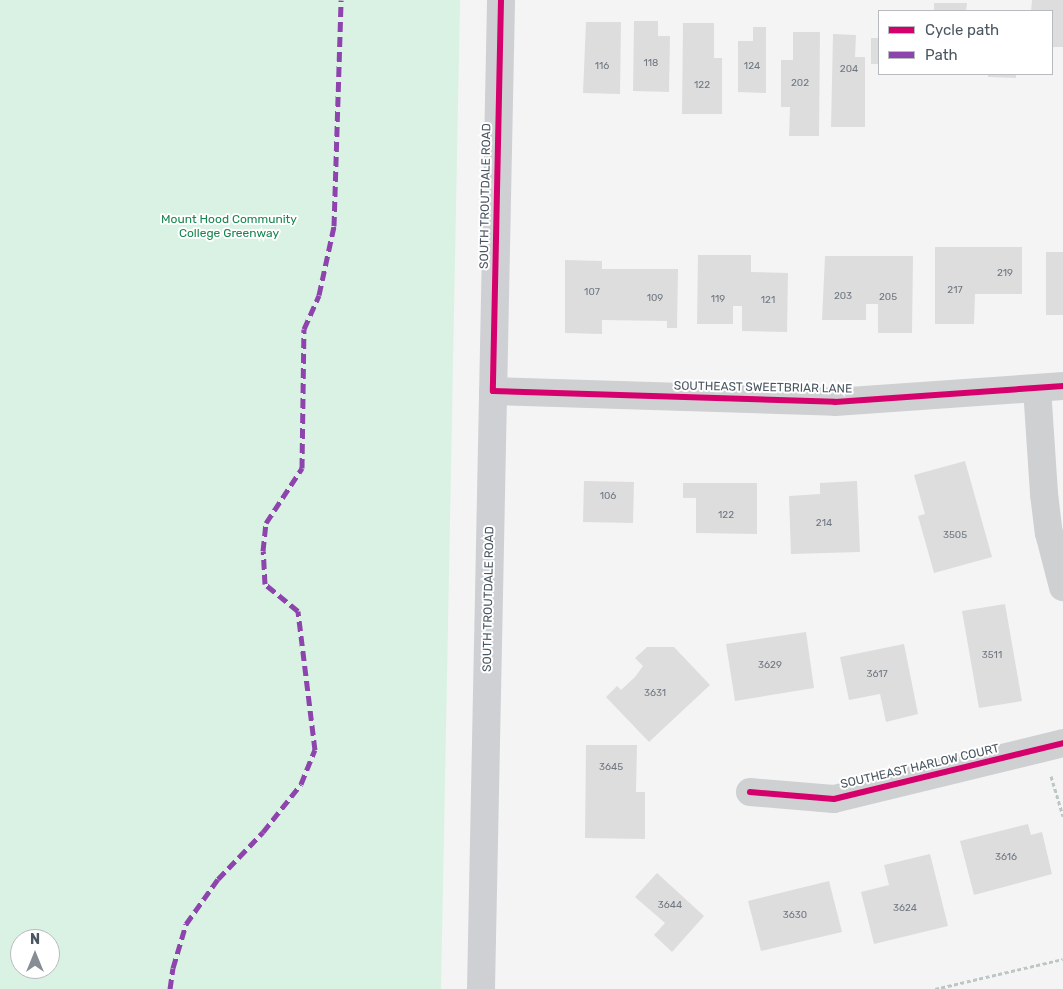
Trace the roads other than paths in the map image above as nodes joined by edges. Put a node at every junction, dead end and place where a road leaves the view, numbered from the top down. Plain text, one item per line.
1 (501, 0) edge
2 (1050, 387) edge
3 (493, 392) junction
4 (1063, 587) edge
5 (1054, 746) edge
6 (750, 792) dead end
7 (481, 989) edge

1 - 3 main road, SOUTH TROUTDALE ROAD
2 - 3 street, SOUTHEAST SWEETBRIAR LANE
2 - 4 street
3 - 7 main road, SOUTH TROUTDALE ROAD
5 - 6 street, SOUTHEAST HARLOW COURT

